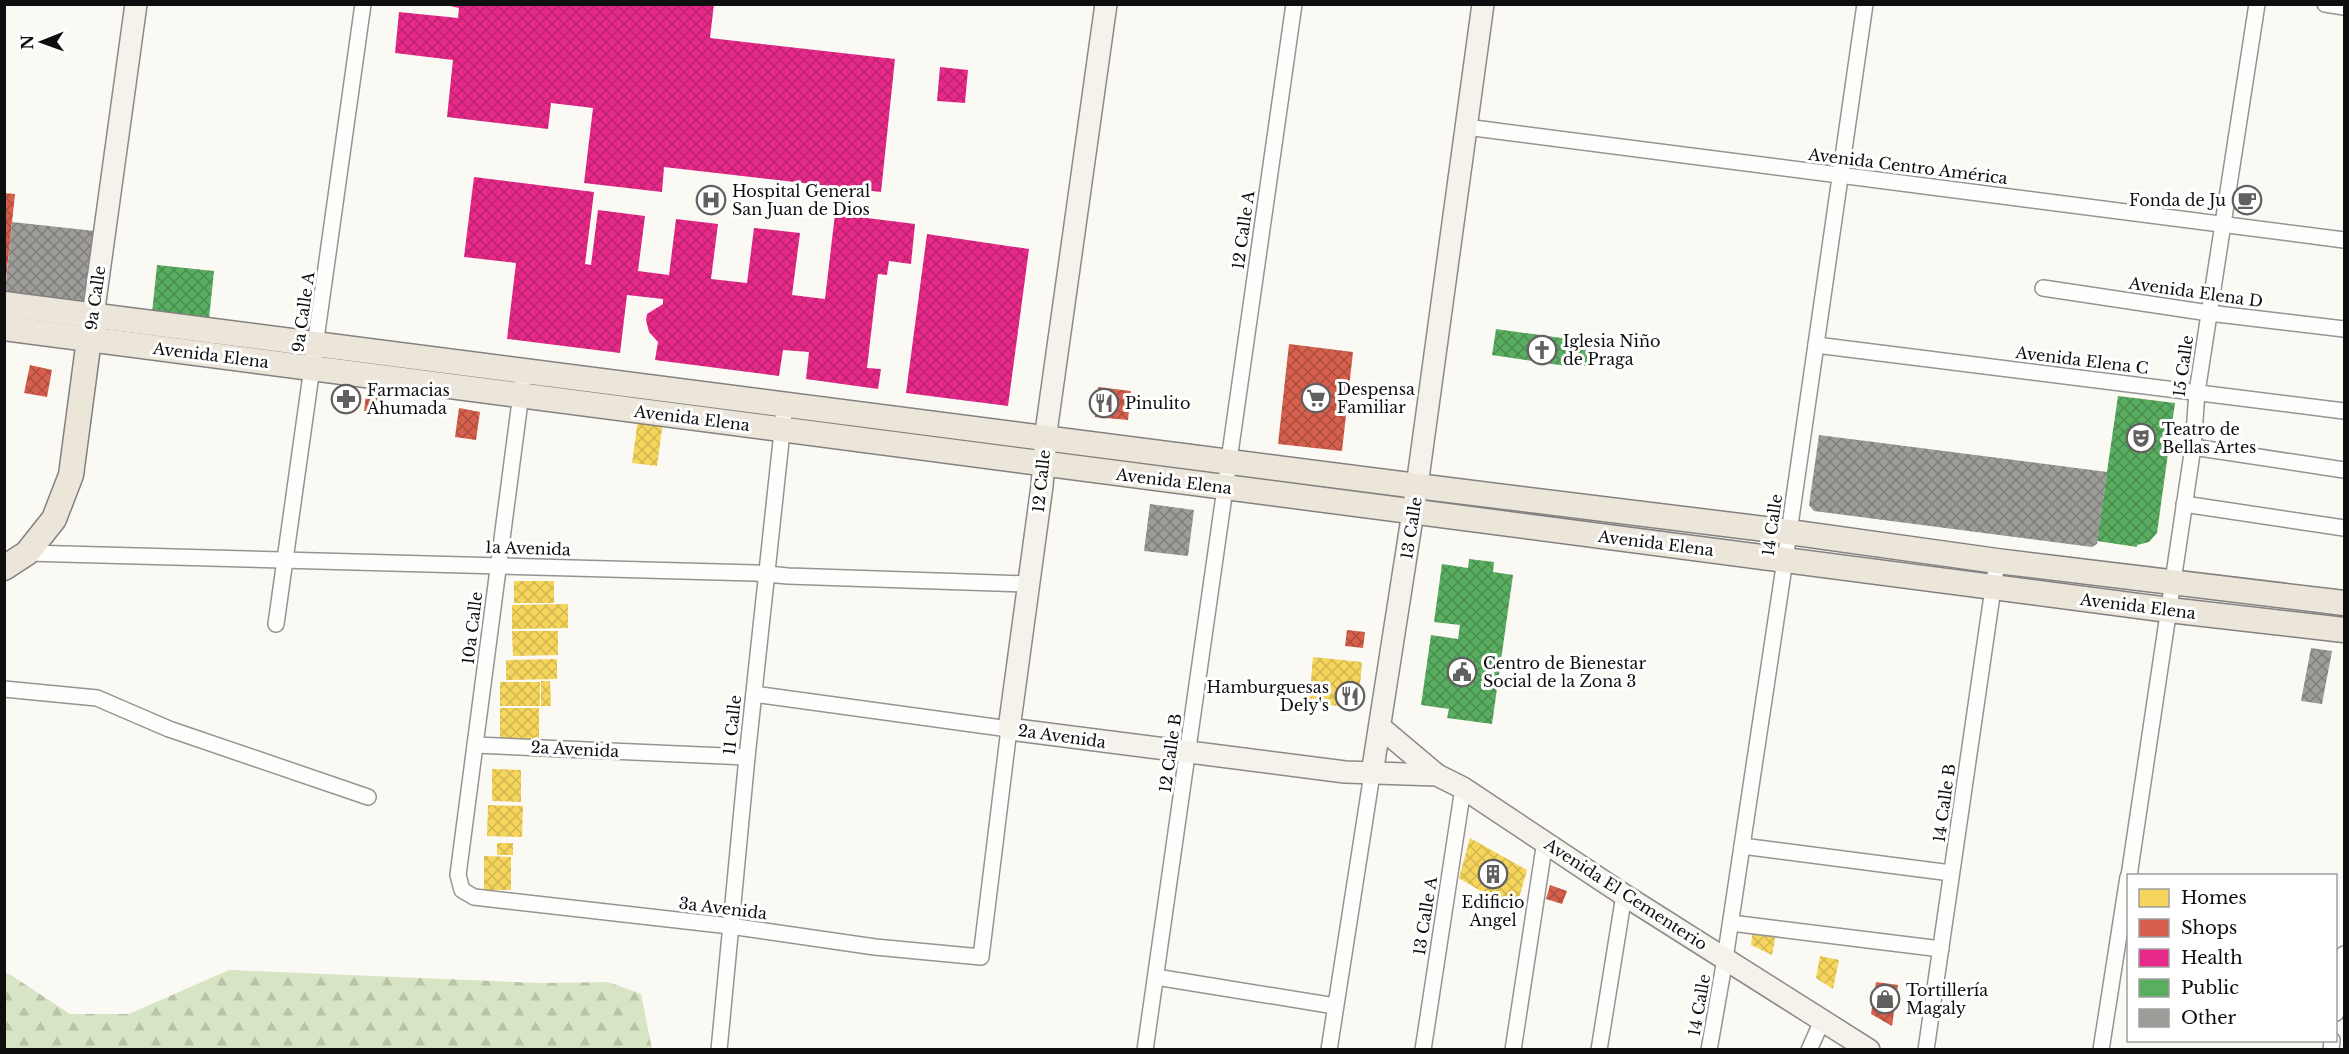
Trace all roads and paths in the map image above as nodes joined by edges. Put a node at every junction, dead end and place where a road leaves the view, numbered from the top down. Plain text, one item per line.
1 (136, 4) edge
2 (363, 4) edge
3 (1106, 4) edge
4 (1294, 4) edge
5 (1483, 4) edge
6 (1865, 4) edge
7 (2257, 4) edge
8 (2325, 4) edge
9 (2344, 7) edge
10 (1466, 128) junction
11 (1840, 175) junction
12 (2224, 224) junction
13 (2344, 240) edge
14 (2043, 288) dead end
15 (4, 304) edge
16 (2209, 313) junction
17 (91, 327) junction
18 (4, 328) edge
19 (2344, 329) edge
20 (317, 343) junction
21 (1816, 345) junction
22 (313, 368) junction
23 (524, 371) junction
24 (2197, 392) junction
25 (521, 395) junction
26 (785, 405) junction
27 (2344, 411) edge
28 (783, 429) junction
29 (1045, 438) junction
30 (2193, 447) junction
31 (1228, 461) junction
32 (1044, 464) junction
33 (2344, 470) edge
34 (1417, 486) junction
35 (1225, 487) junction
36 (2184, 504) junction
37 (1413, 512) junction
38 (2344, 528) edge
39 (1789, 531) junction
40 (27, 553) junction
41 (284, 560) junction
42 (1785, 560) junction
43 (1997, 561) junction
44 (498, 566) junction
45 (4, 568) edge
46 (766, 574) junction
47 (2173, 581) junction
48 (1028, 584) junction
49 (1993, 587) junction
50 (2344, 603) edge
51 (2169, 610) junction
52 (276, 624) dead end
53 (2344, 630) edge
54 (4, 689) edge
55 (754, 693) junction
56 (1380, 727) junction
57 (1009, 729) junction
58 (476, 745) junction
59 (1188, 753) junction
60 (747, 757) junction
61 (1372, 774) junction
62 (1437, 775) junction
63 (1463, 788) junction
64 (368, 797) dead end
65 (1545, 841) junction
66 (1742, 846) junction
67 (1952, 873) junction
68 (2129, 874) edge
69 (462, 890) joint
70 (1624, 895) junction
71 (2127, 900) edge
72 (1731, 922) junction
73 (730, 926) junction
74 (1941, 949) junction
75 (2344, 954) edge
76 (981, 957) joint
77 (1725, 959) junction
78 (2121, 970) edge
79 (1155, 977) junction
80 (2337, 999) edge
81 (1335, 1006) junction
82 (1822, 1021) junction
83 (719, 1050) edge
84 (1145, 1050) edge
85 (1329, 1050) edge
86 (1423, 1050) edge
87 (1513, 1050) edge
88 (1599, 1050) edge
89 (1709, 1050) edge
90 (1809, 1050) edge
91 (1869, 1050) edge
92 (1926, 1050) edge
93 (2101, 1050) edge

1 - 17 main road, 9a Calle
2 - 20 street, 9a Calle A
3 - 29 main road, 12 Calle
4 - 31 street, 12 Calle A
5 - 10 main road, 13 Calle
6 - 11 street, 14 Calle
7 - 12 street, 15 Calle
8 - 9 street
10 - 11 street, Avenida Centro América
10 - 34 main road, 13 Calle
11 - 12 street, Avenida Centro América
11 - 21 street, 14 Calle
12 - 13 street, Avenida Centro América
12 - 16 street, 15 Calle
14 - 16 street, Avenida Elena D
15 - 17 main road, Avenida Elena
16 - 19 street, Avenida Elena D
16 - 24 street, 15 Calle
17 - 18 main road, Avenida Elena
17 - 20 main road, Avenida Elena
17 - 22 main road, Avenida Elena
17 - 40 main road, 9a Calle
20 - 22 street, 9a Calle A
20 - 23 main road, Avenida Elena
21 - 24 street, Avenida Elena C
21 - 39 street, 14 Calle
22 - 25 main road, Avenida Elena
22 - 41 street, 9a Calle A
23 - 25 street, 10a Calle
23 - 26 main road, Avenida Elena
24 - 27 street, Avenida Elena C
24 - 30 street, 15 Calle
25 - 28 main road, Avenida Elena
25 - 44 street, 10a Calle
26 - 28 street, 11 Calle
26 - 29 main road, Avenida Elena
28 - 32 main road, Avenida Elena
28 - 46 street, 11 Calle
29 - 31 main road, Avenida Elena
29 - 32 main road, 12 Calle
30 - 33 street
30 - 36 street, 15 Calle
31 - 34 main road, Avenida Elena
31 - 35 street, 12 Calle B
32 - 35 main road, Avenida Elena
32 - 48 main road, 12 Calle
34 - 37 main road, 13 Calle
34 - 39 main road, Avenida Elena
35 - 37 main road, Avenida Elena
35 - 59 street, 12 Calle B
36 - 38 street
36 - 47 street, 15 Calle
37 - 42 main road, Avenida Elena
37 - 56 main road, 13 Calle
39 - 42 street, 14 Calle
39 - 43 main road, Avenida Elena
40 - 41 street, 1a Avenida
40 - 45 main road, 9a Calle
41 - 44 street, 1a Avenida
41 - 52 street, 9a Calle A
42 - 49 main road, Avenida Elena
42 - 66 street, 14 Calle
43 - 47 main road, Avenida Elena
43 - 49 street, 14 Calle B
44 - 46 street, 1a Avenida
44 - 58 street, 10a Calle
46 - 48 street, 1a Avenida
46 - 55 street, 11 Calle
47 - 50 main road, Avenida Elena
47 - 51 street, 15 Calle
48 - 57 main road, 12 Calle
49 - 51 main road, Avenida Elena
49 - 67 street, 14 Calle B
51 - 53 main road, Avenida Elena
51 - 68 street, 15 Calle
54 - 64 street
55 - 57 street, 2a Avenida
55 - 60 street, 11 Calle
56 - 61 main road, 13 Calle
56 - 62 main road
57 - 59 main road, 2a Avenida
57 - 76 street, 12 Calle
58 - 60 street, 2a Avenida
58 - 69 street, 10a Calle
59 - 61 main road, 2a Avenida
59 - 79 street, 12 Calle B
60 - 73 street, 11 Calle
61 - 62 main road, Avenida El Cementerio
61 - 81 street, 13 Calle
62 - 63 main road, Avenida El Cementerio
63 - 65 main road, Avenida El Cementerio
63 - 86 street, 13 Calle A
65 - 70 main road, Avenida El Cementerio
65 - 87 street
66 - 67 street
66 - 72 street, 14 Calle
67 - 74 street, 14 Calle B
69 - 73 street, 3a Avenida
70 - 77 main road, Avenida El Cementerio
70 - 88 street
71 - 78 street, 15 Calle
72 - 74 street
72 - 77 street, 14 Calle
73 - 76 street, 3a Avenida
73 - 83 street, 11 Calle
74 - 92 street, 14 Calle B
75 - 80 street
77 - 82 main road, Avenida El Cementerio
77 - 89 street, 14 Calle
78 - 93 street, 15 Calle
79 - 81 street
79 - 84 street, 12 Calle B
81 - 85 street, 13 Calle
82 - 90 street
82 - 91 main road, Avenida El Cementerio

